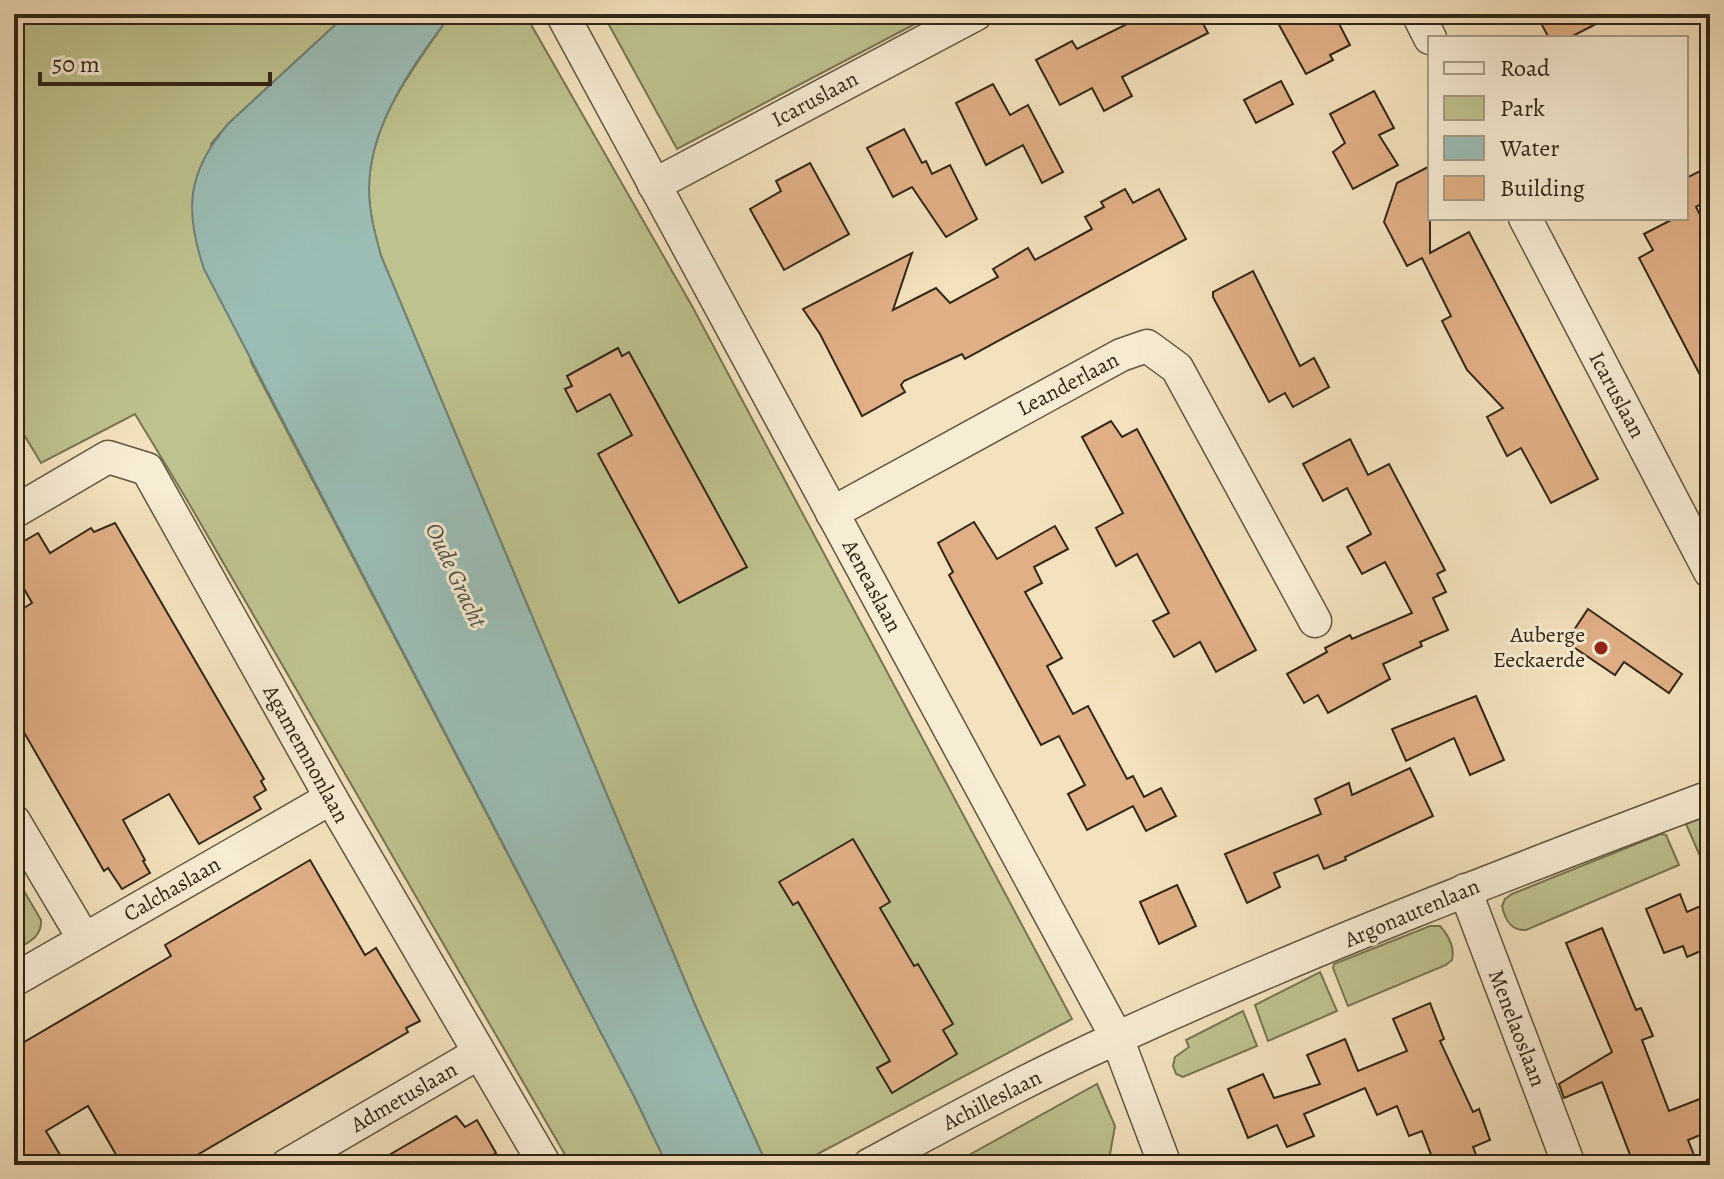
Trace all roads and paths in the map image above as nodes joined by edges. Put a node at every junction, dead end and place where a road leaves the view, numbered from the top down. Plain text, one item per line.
1 (562, 14) edge
2 (976, 14) edge
3 (1418, 14) edge
4 (1429, 36) edge
5 (654, 185) junction
6 (1526, 220) edge
7 (18, 500) edge
8 (832, 513) junction
9 (1710, 572) edge
10 (1315, 621) dead end
11 (1710, 797) edge
12 (331, 798) junction
13 (14, 821) edge
14 (1465, 890) junction
15 (84, 939) junction
16 (14, 980) edge
17 (1117, 1038) junction
18 (479, 1053) junction
19 (287, 1165) edge
20 (545, 1165) edge
21 (869, 1165) edge
22 (1165, 1165) edge
23 (1569, 1165) edge

1 - 5 street, Aeneaslaan
2 - 5 street, Icaruslaan
3 - 4 street
5 - 8 street, Aeneaslaan
6 - 9 street, Icaruslaan
7 - 12 street, Agamemnonlaan
8 - 10 street, Leanderlaan
8 - 17 street, Aeneaslaan
11 - 14 street, Argonautenlaan
12 - 15 street, Calchaslaan
12 - 18 street, Agamemnonlaan
13 - 15 street
14 - 17 street, Argonautenlaan
14 - 23 street, Menelaoslaan
15 - 16 street, Calchaslaan
17 - 21 street, Achilleslaan
17 - 22 street, Aeneaslaan
18 - 19 street, Admetuslaan
18 - 20 street, Agamemnonlaan

